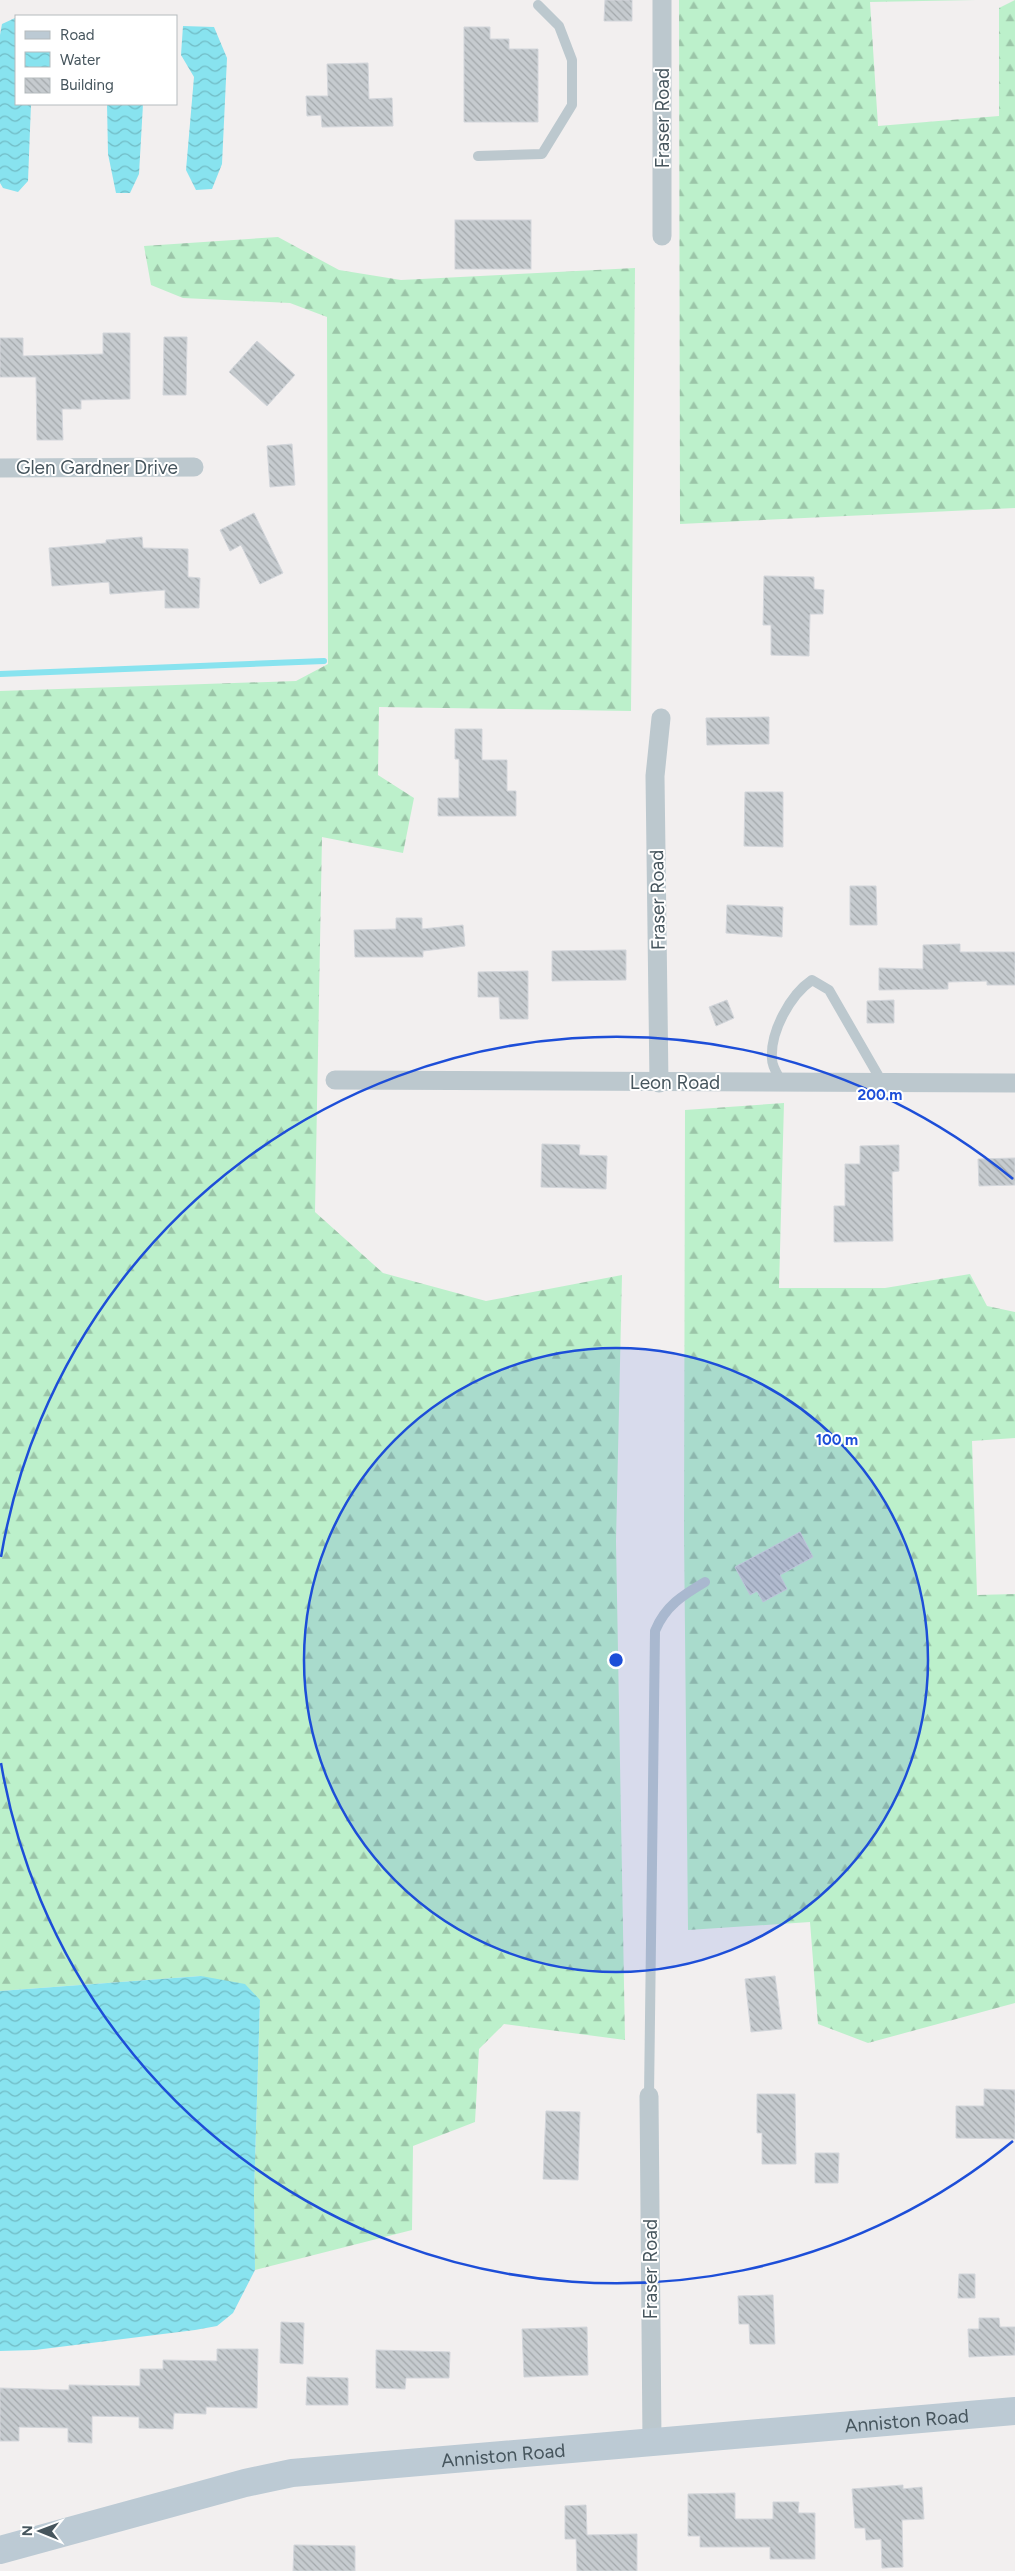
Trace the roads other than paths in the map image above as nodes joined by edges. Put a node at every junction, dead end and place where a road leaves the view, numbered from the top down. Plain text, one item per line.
1 (662, 0) edge
2 (538, 2) edge
3 (478, 156) dead end
4 (662, 236) dead end
5 (194, 467) dead end
6 (0, 468) edge
7 (661, 718) dead end
8 (336, 1080) dead end
9 (781, 1081) junction
10 (882, 1082) junction
11 (659, 1083) junction
12 (1015, 1083) edge
13 (705, 1582) dead end
14 (648, 2096) joint
15 (1015, 2411) edge
16 (652, 2441) junction
17 (0, 2550) edge

1 - 4 street, Fraser Road
2 - 3 lane
5 - 6 street, Glen Gardner Drive
7 - 11 street, Fraser Road
8 - 11 street, Leon Road
9 - 10 street, Leon Road
9 - 10 lane
9 - 11 street, Leon Road
10 - 12 street, Leon Road
13 - 14 lane
14 - 16 street, Fraser Road
15 - 16 street, Anniston Road
16 - 17 street, Anniston Road

